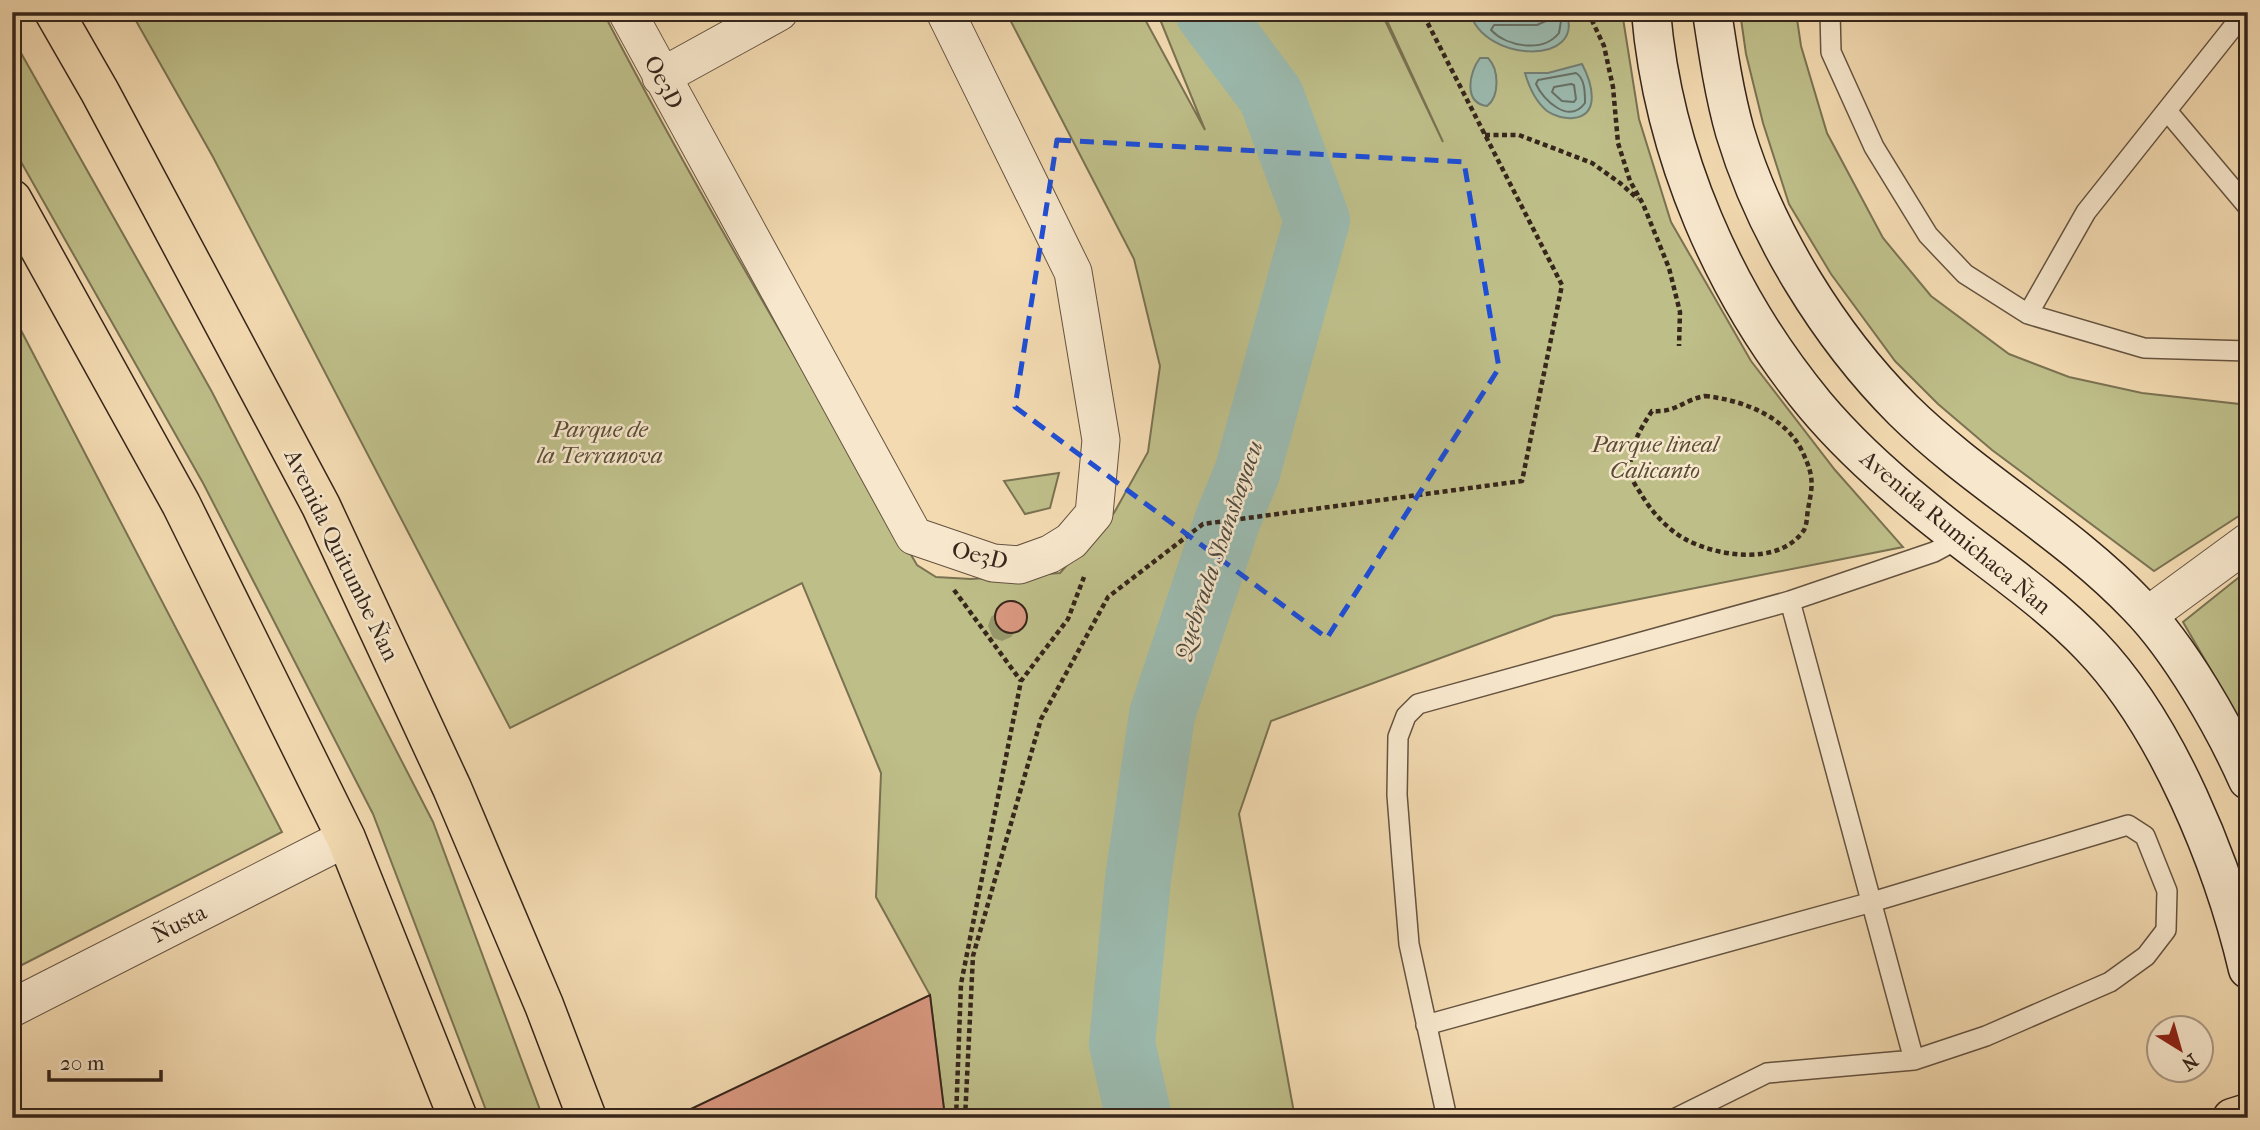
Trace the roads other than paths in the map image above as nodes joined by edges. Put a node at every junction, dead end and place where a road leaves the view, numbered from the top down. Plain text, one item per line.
1 (54, 12) edge
2 (627, 12) edge
3 (779, 12) edge
4 (945, 12) edge
5 (1651, 12) edge
6 (1713, 12) edge
7 (1830, 12) edge
8 (2245, 12) edge
9 (661, 77) junction
10 (2168, 112) junction
11 (1759, 192) junction
12 (12, 200) edge
13 (2248, 208) edge
14 (1702, 216) junction
15 (2028, 314) junction
16 (2248, 351) edge
17 (1962, 537) junction
18 (2248, 542) edge
19 (1790, 601) junction
20 (2147, 616) junction
21 (2248, 780) edge
22 (346, 838) junction
23 (1872, 902) junction
24 (2248, 969) edge
25 (12, 1007) edge
26 (1426, 1026) junction
27 (1914, 1060) junction
28 (2248, 1113) edge
29 (458, 1118) edge
30 (587, 1118) edge
31 (1447, 1118) edge
32 (1676, 1118) edge
33 (2232, 1118) edge

1 - 30 main road, Avenida Quitumbe Ñan
2 - 9 street, Oe3D
3 - 9 street
4 - 9 street, Oe3D
5 - 14 main road, Avenida Rumichaca Ñan
6 - 11 main road
7 - 15 lane
8 - 10 lane
10 - 13 lane
10 - 15 lane
11 - 14 main road
11 - 20 main road
12 - 22 main road
14 - 17 main road, Avenida Rumichaca Ñan
15 - 16 lane
17 - 19 lane
17 - 24 main road, Avenida Rumichaca Ñan
18 - 20 street
19 - 23 lane
19 - 26 lane
20 - 21 main road
22 - 25 street, Ñusta
22 - 29 main road
23 - 26 lane
23 - 27 lane
23 - 27 lane
26 - 31 lane
27 - 32 lane
28 - 33 main road

